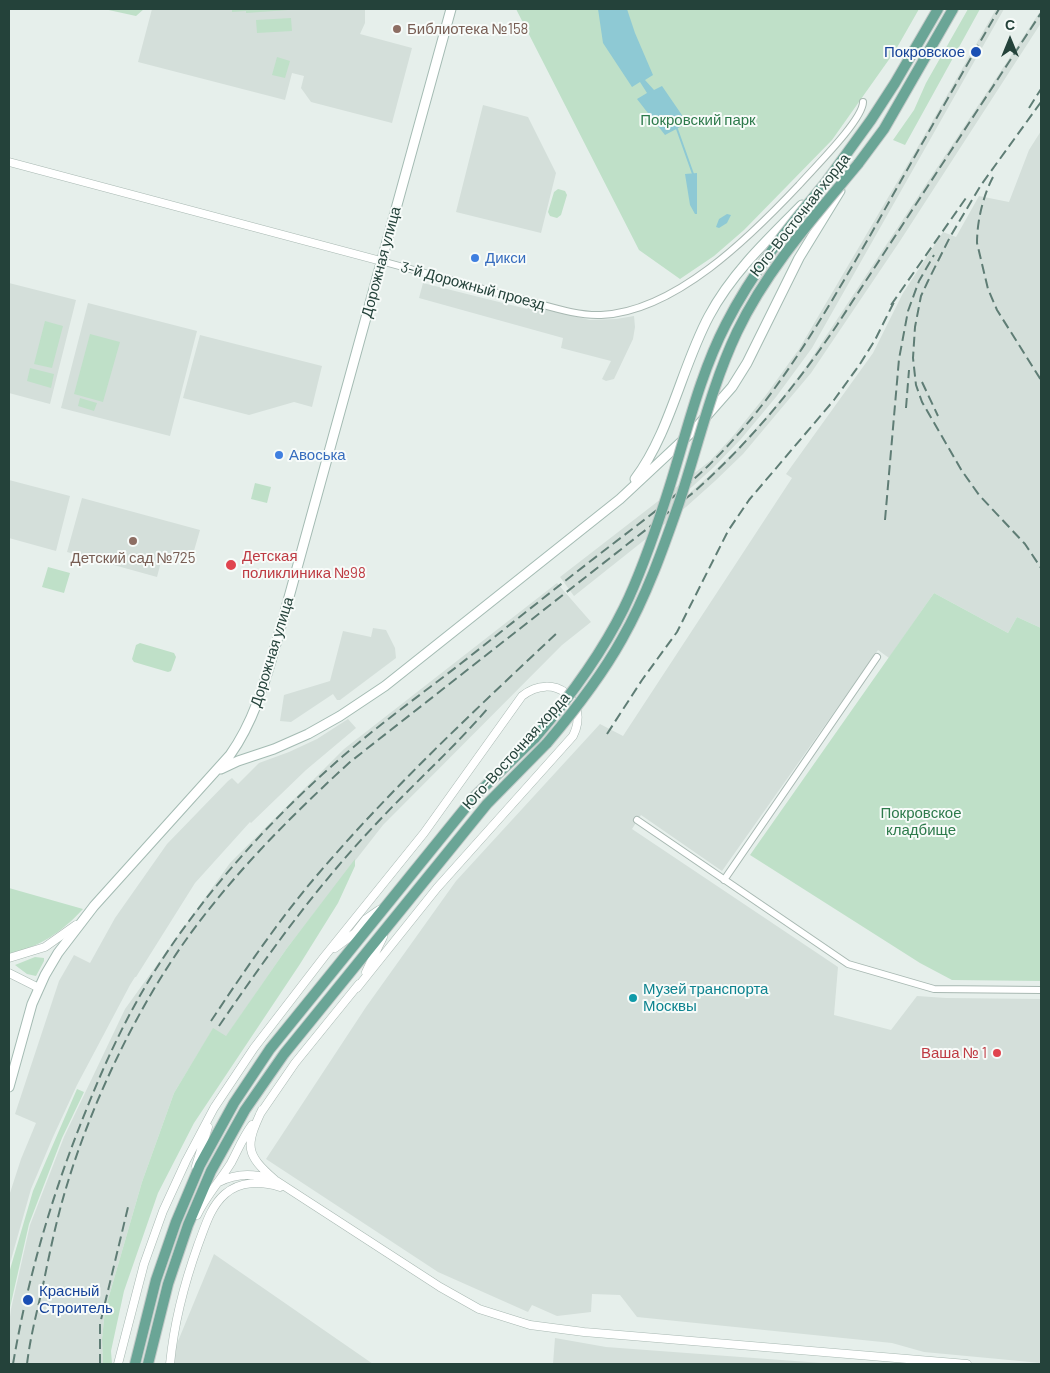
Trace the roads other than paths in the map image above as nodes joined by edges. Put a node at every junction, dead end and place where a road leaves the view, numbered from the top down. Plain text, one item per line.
1 (451, 9) edge
2 (938, 9) edge
3 (953, 9) edge
4 (863, 102) dead end
5 (9, 162) edge
6 (858, 164) junction
7 (826, 182) junction
8 (381, 261) junction
9 (620, 498) junction
10 (877, 657) dead end
11 (239, 743) junction
12 (230, 755) junction
13 (251, 756) junction
14 (214, 774) junction
15 (637, 820) dead end
16 (724, 880) junction
17 (387, 905) junction
18 (399, 914) junction
19 (80, 923) junction
20 (324, 957) junction
21 (9, 958) edge
22 (9, 974) edge
23 (39, 988) junction
24 (357, 988) junction
25 (1041, 990) edge
26 (9, 1087) edge
27 (214, 1108) junction
28 (262, 1110) junction
29 (275, 1180) junction
30 (217, 1184) junction
31 (190, 1188) junction
32 (295, 1194) junction
33 (168, 1284) junction
34 (136, 1362) edge
35 (149, 1363) edge
36 (118, 1364) edge
37 (170, 1364) edge
38 (967, 1364) edge

1 - 8 main road, Дорожная улица
2 - 7 main road, Юго-Восточная хорда
3 - 6 main road, Юго-Восточная хорда
4 - 8 street, 3-й Дорожный проезд
5 - 8 street, 3-й Дорожный проезд
6 - 9 main road, bridge
6 - 18 main road, Юго-Восточная хорда, bridge
7 - 9 main road, bridge
7 - 17 main road, Юго-Восточная хорда, bridge
8 - 11 main road, Дорожная улица
9 - 13 main road
10 - 16 street
11 - 12 main road, Дорожная улица
11 - 13 main road
12 - 13 main road
12 - 14 main road, Дорожная улица
13 - 14 main road
14 - 19 main road, Дорожная улица
15 - 16 street
16 - 25 street
17 - 20 street
17 - 31 main road, Юго-Восточная хорда
18 - 24 street
18 - 33 main road, Юго-Восточная хорда
19 - 21 street
19 - 23 main road, Дорожная улица
20 - 24 street
20 - 27 street
22 - 23 street
23 - 26 main road, Дорожная улица
24 - 28 street
27 - 31 street
27 - 36 street
28 - 29 street
28 - 30 street
29 - 30 street
29 - 32 street
30 - 33 street
31 - 34 main road, Юго-Восточная хорда
32 - 37 street
32 - 38 street
33 - 35 main road, Юго-Восточная хорда

